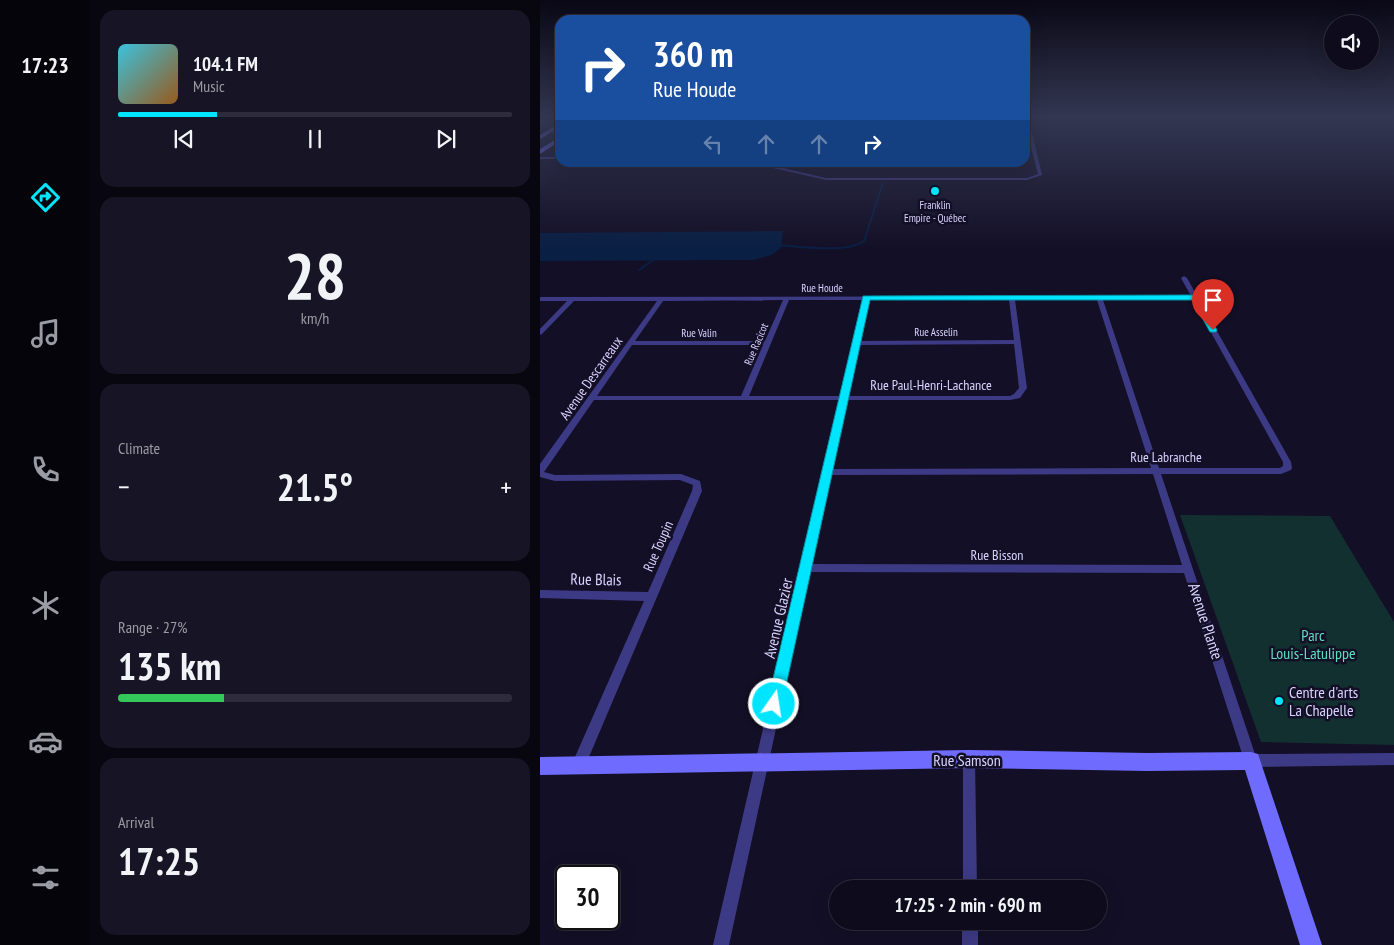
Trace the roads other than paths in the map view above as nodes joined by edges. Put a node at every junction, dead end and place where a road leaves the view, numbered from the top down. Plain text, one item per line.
1 (1037, 160) edge
2 (771, 167) edge
3 (1184, 278) dead end
4 (787, 298) junction
5 (866, 298) junction
6 (1012, 298) junction
7 (1099, 298) junction
8 (1195, 298) junction
9 (540, 299) edge
10 (572, 299) junction
11 (661, 299) junction
12 (540, 333) edge
13 (1017, 342) junction
14 (631, 343) junction
15 (768, 343) junction
16 (856, 343) junction
17 (593, 398) junction
18 (744, 398) junction
19 (843, 398) junction
20 (1156, 471) junction
21 (540, 472) edge
22 (827, 472) junction
23 (806, 568) junction
24 (1189, 569) junction
25 (540, 594) edge
26 (650, 597) junction
27 (969, 759) junction
28 (1394, 759) edge
29 (1251, 761) junction
30 (761, 762) junction
31 (540, 766) edge
32 (578, 766) junction
33 (970, 880) edge
34 (970, 930) edge
35 (721, 945) edge
36 (970, 945) edge
37 (1310, 945) edge

1 - 2 street
3 - 8 street, Rue Labranche
4 - 5 street, Rue Houde
4 - 11 street, Rue Houde
4 - 15 street, Rue Racicot
5 - 6 street, Rue Houde
5 - 16 street, Avenue Glazier
6 - 7 street, Rue Houde
6 - 13 street, Rue Paul-Henri-Lachance
7 - 8 street, Rue Houde
7 - 20 street, Avenue Plante
8 - 20 street, Rue Labranche
9 - 10 street, Rue Houde
10 - 11 street, Rue Houde
10 - 12 street
11 - 14 street, Avenue Descarreaux
13 - 16 street, Rue Asselin
13 - 19 street, Rue Paul-Henri-Lachance
14 - 15 street, Rue Valin
14 - 17 street, Avenue Descarreaux
15 - 18 street, Rue Racicot
16 - 19 street, Avenue Glazier
17 - 18 street, Rue Paul-Henri-Lachance
17 - 21 street, Avenue Descarreaux
18 - 19 street, Rue Paul-Henri-Lachance
19 - 22 street, Avenue Glazier
20 - 22 street, Rue Labranche
20 - 24 street, Avenue Plante
21 - 26 street, Rue Toupin
22 - 23 street, Avenue Glazier
23 - 24 street, Rue Bisson
23 - 30 street, Avenue Glazier
24 - 29 street, Avenue Plante
25 - 26 street, Rue Blais
26 - 32 street, Rue Toupin
27 - 29 street, Rue Samson
27 - 30 street, Rue Samson
27 - 33 street
28 - 29 street, Rue Samson
29 - 37 street, Avenue Plante
30 - 32 street, Rue Samson
30 - 35 street, Avenue Glazier
31 - 32 street, Rue Samson
34 - 36 street

